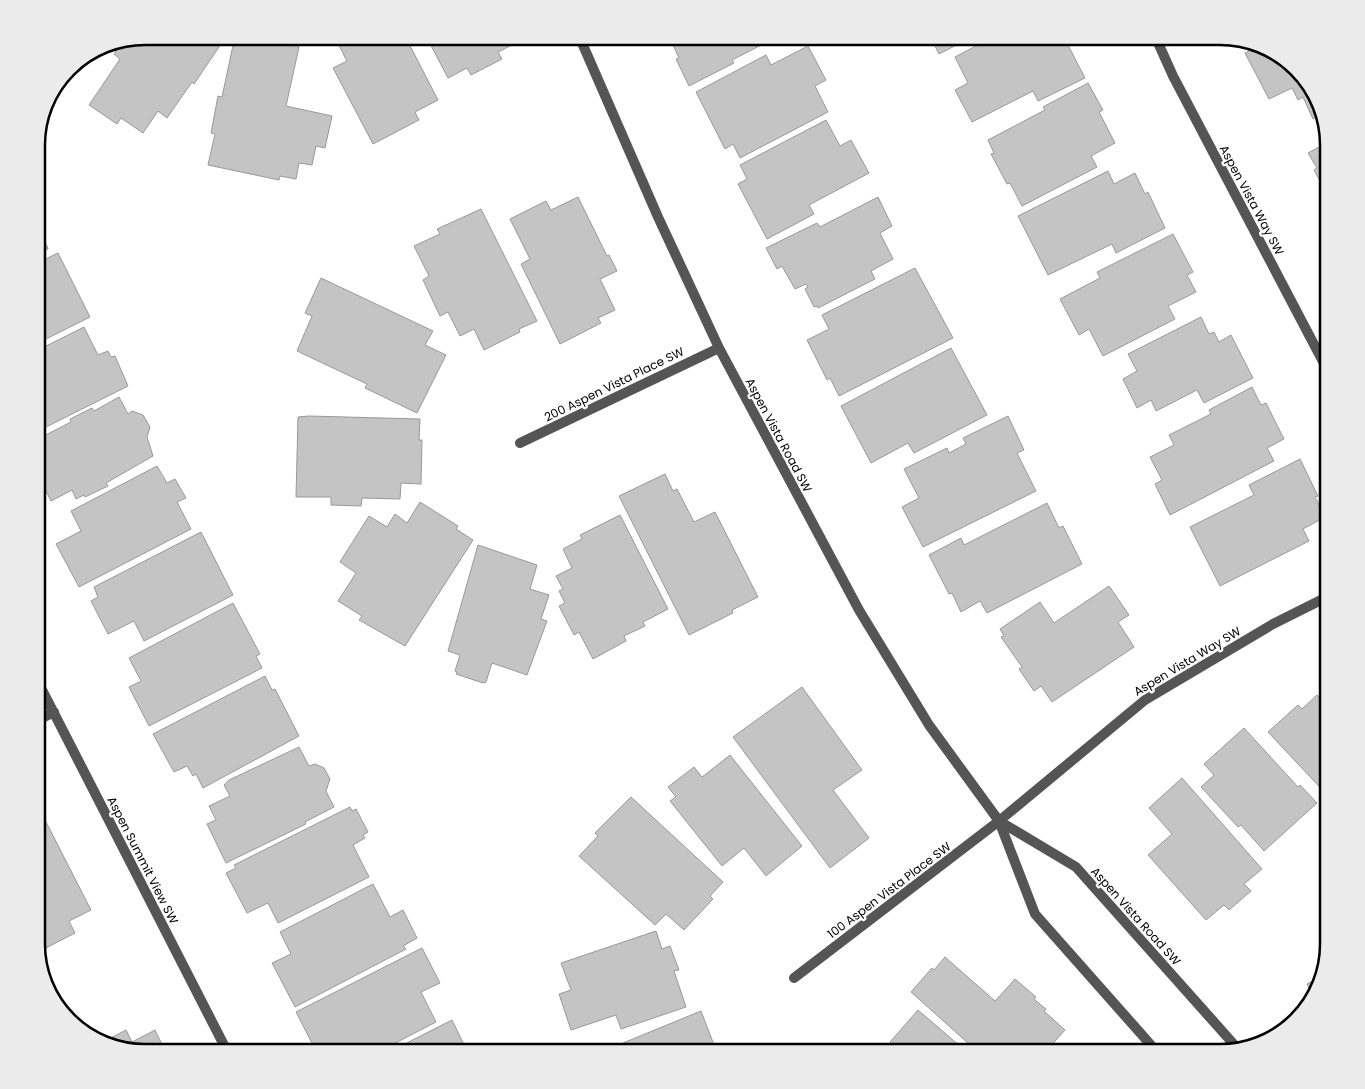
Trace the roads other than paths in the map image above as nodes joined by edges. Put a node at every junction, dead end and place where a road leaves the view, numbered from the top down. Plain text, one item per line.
1 (583, 45) edge
2 (1159, 45) edge
3 (719, 348) junction
4 (1320, 356) edge
5 (520, 443) dead end
6 (1320, 600) edge
7 (45, 695) edge
8 (54, 712) junction
9 (45, 716) edge
10 (999, 821) junction
11 (794, 978) dead end
12 (1233, 1043) edge
13 (223, 1044) edge
14 (1150, 1044) edge

1 - 3 street, Aspen Vista Road SW
2 - 4 street, Aspen Vista Way SW
3 - 5 street, 200 Aspen Vista Place SW
3 - 10 street, Aspen Vista Road SW
6 - 10 street, Aspen Vista Way SW
7 - 8 street, Aspen Summit View SW
8 - 9 street
8 - 13 street, Aspen Summit View SW
10 - 11 street, 100 Aspen Vista Place SW
10 - 12 street, Aspen Vista Road SW
10 - 14 street, Aspen Vista Road SW

